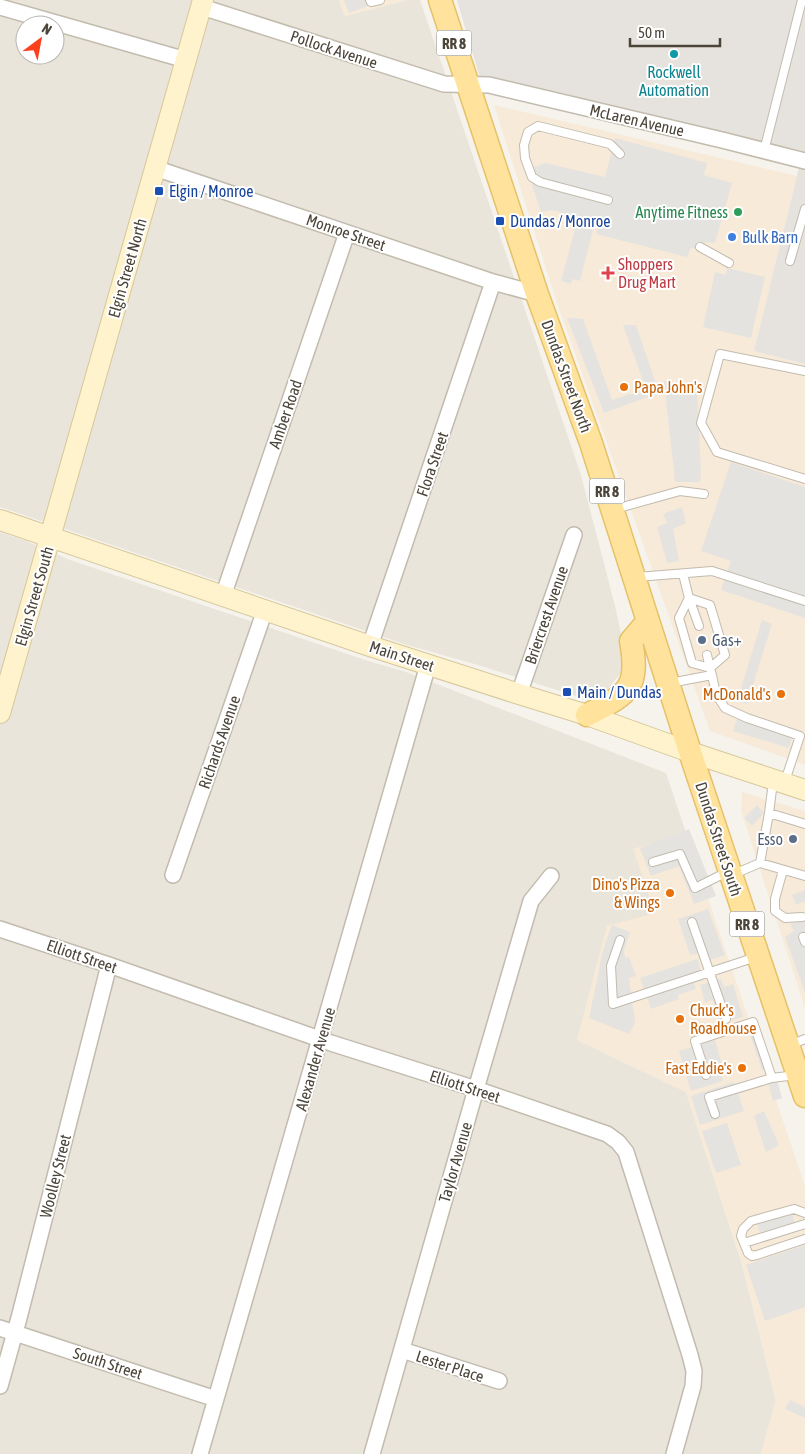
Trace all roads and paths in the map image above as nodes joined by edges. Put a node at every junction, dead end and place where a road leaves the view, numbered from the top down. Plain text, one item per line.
1 (370, 0) edge
2 (380, 0) edge
3 (440, 0) edge
4 (802, 0) edge
5 (203, 3) edge
6 (4, 5) edge
7 (0, 23) edge
8 (186, 60) junction
9 (467, 85) junction
10 (764, 151) junction
11 (620, 154) dead end
12 (805, 161) edge
13 (155, 168) junction
14 (608, 200) dead end
15 (805, 209) edge
16 (347, 232) junction
17 (700, 247) dead end
18 (790, 261) dead end
19 (729, 263) dead end
20 (493, 282) junction
21 (537, 294) junction
22 (805, 372) edge
23 (805, 479) edge
24 (704, 494) dead end
25 (613, 510) junction
26 (0, 520) edge
27 (574, 536) dead end
28 (51, 537) junction
29 (683, 574) junction
30 (634, 577) junction
31 (223, 596) junction
32 (689, 598) junction
33 (805, 601) edge
34 (265, 610) junction
35 (648, 621) junction
36 (698, 626) dead end
37 (370, 646) junction
38 (707, 655) dead end
39 (428, 665) junction
40 (711, 672) junction
41 (668, 683) junction
42 (519, 694) junction
43 (0, 713) edge
44 (587, 715) junction
45 (690, 752) junction
46 (778, 781) junction
47 (805, 790) edge
48 (769, 814) junction
49 (805, 824) edge
50 (653, 862) dead end
51 (760, 863) junction
52 (783, 870) junction
53 (730, 873) junction
54 (173, 875) dead end
55 (551, 876) dead end
56 (805, 876) edge
57 (802, 917) dead end
58 (692, 922) dead end
59 (0, 929) edge
60 (805, 936) edge
61 (620, 940) dead end
62 (805, 942) edge
63 (758, 957) junction
64 (109, 965) junction
65 (710, 972) junction
66 (726, 1019) dead end
67 (320, 1038) junction
68 (796, 1042) edge
69 (706, 1075) dead end
70 (798, 1075) junction
71 (772, 1078) junction
72 (476, 1089) junction
73 (805, 1096) edge
74 (715, 1114) dead end
75 (805, 1213) edge
76 (805, 1224) edge
77 (805, 1239) edge
78 (744, 1242) junction
79 (7, 1330) edge
80 (402, 1350) junction
81 (499, 1382) dead end
82 (0, 1386) edge
83 (216, 1399) junction
84 (200, 1454) edge
85 (372, 1454) edge
86 (674, 1454) edge

1 - 2 lane
3 - 9 main road, Dundas Street North / RR 8
4 - 10 lane
5 - 8 main road, Elgin Street North
5 - 9 street, Pollock Avenue
6 - 7 street
6 - 8 street
8 - 13 main road, Elgin Street North
9 - 10 street, McLaren Avenue
9 - 21 main road, Dundas Street North / RR 8
10 - 12 street, McLaren Avenue
11 - 14 lane
13 - 16 street, Monroe Street
13 - 28 main road, Elgin Street North
15 - 18 lane
16 - 20 street, Monroe Street
16 - 31 street, Amber Road
17 - 19 lane
20 - 21 street, Monroe Street
20 - 37 street, Flora Street
21 - 25 main road, Dundas Street North / RR 8
22 - 23 lane
24 - 25 lane
25 - 30 main road, Dundas Street North / RR 8
26 - 28 main road, Main Street
27 - 42 street, Briercrest Avenue
28 - 31 main road, Main Street
28 - 43 main road, Elgin Street South
29 - 30 lane
29 - 32 lane
29 - 33 lane
30 - 35 main road, Dundas Street North / RR 8
31 - 34 main road, Main Street
32 - 36 lane
32 - 40 lane
32 - 40 lane
34 - 37 main road, Main Street
34 - 54 street, Richards Avenue
35 - 41 main road, Dundas Street North / RR 8
35 - 44 main road
37 - 39 main road, Main Street
38 - 40 lane
39 - 42 main road, Main Street
39 - 67 street, Alexander Avenue
40 - 41 lane
40 - 46 lane
41 - 45 main road, Dundas Street North / RR 8
42 - 44 main road, Main Street
44 - 45 main road, Main Street
45 - 46 main road, Main Street
45 - 53 main road, Dundas Street South / RR 8
46 - 47 main road, Main Street
46 - 48 lane
48 - 49 lane
48 - 51 lane
50 - 53 lane
51 - 52 lane
51 - 53 lane
52 - 56 lane
52 - 57 lane
53 - 63 main road, Dundas Street South / RR 8
55 - 72 street, Taylor Avenue
58 - 65 lane
59 - 64 street, Elliott Street
60 - 62 lane
61 - 65 lane
63 - 65 lane
63 - 68 main road, Dundas Street South / RR 8
64 - 67 street, Elliott Street
64 - 79 street, Woolley Street
65 - 66 lane
67 - 72 street, Elliott Street
67 - 83 street, Alexander Avenue
68 - 70 main road, Dundas Street South / RR 8
69 - 71 lane
70 - 71 lane
70 - 73 main road, Dundas Street South / RR 8
71 - 74 lane
72 - 80 street, Taylor Avenue
72 - 86 street, Elliott Street
75 - 78 lane
76 - 78 lane
77 - 78 lane
79 - 82 street, Woolley Street
79 - 83 street, South Street
80 - 81 street, Lester Place
80 - 85 street, Taylor Avenue
83 - 84 street, Alexander Avenue

